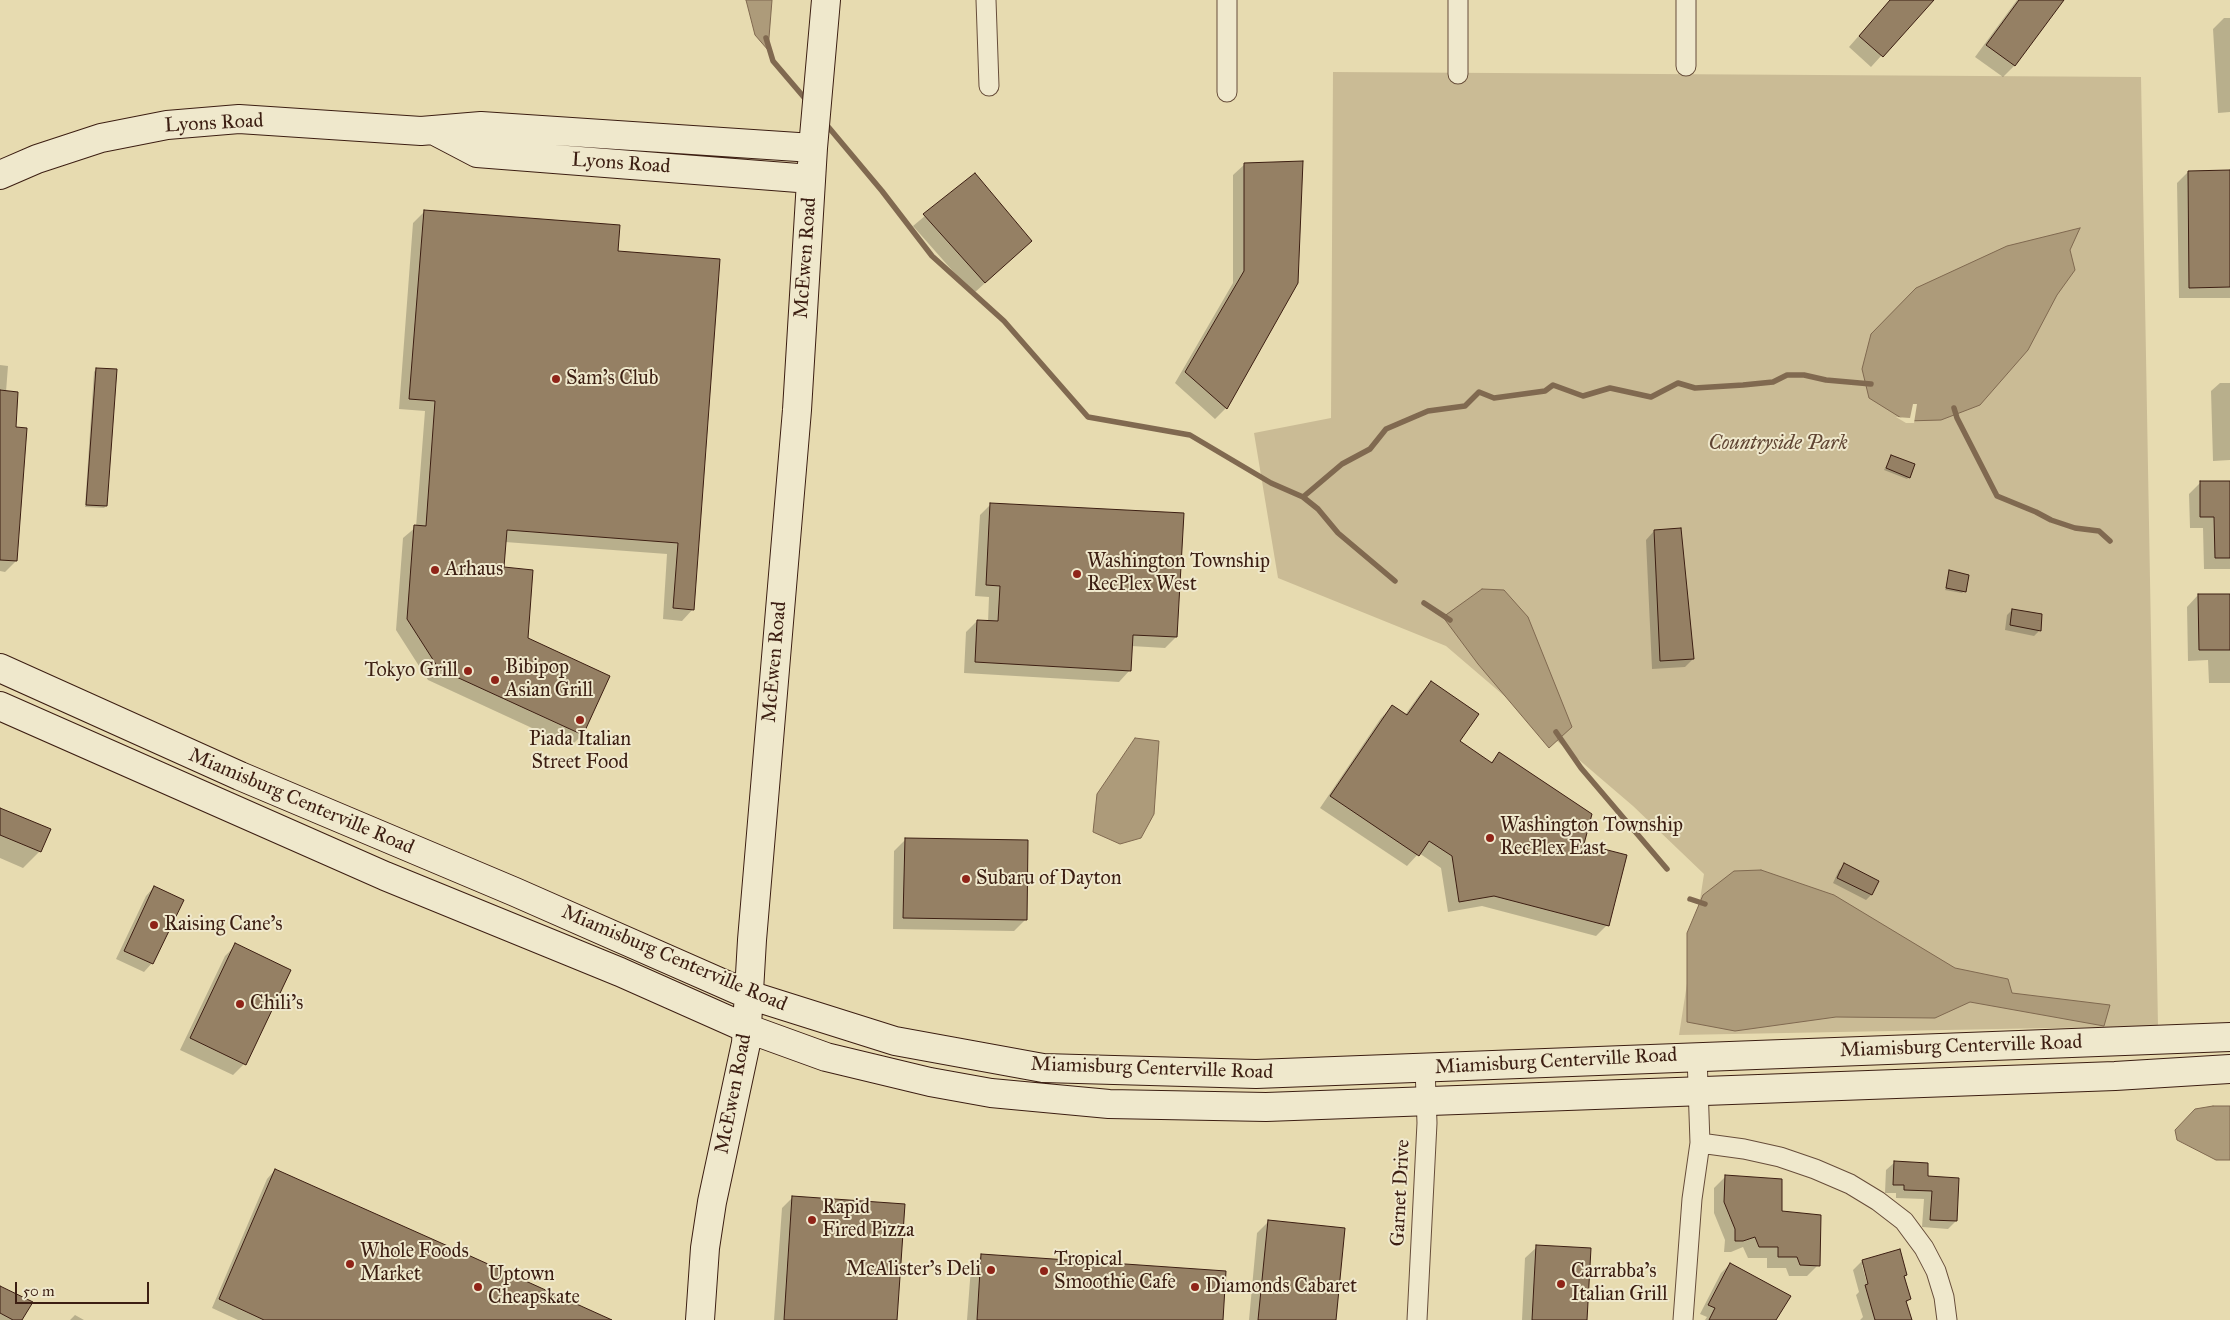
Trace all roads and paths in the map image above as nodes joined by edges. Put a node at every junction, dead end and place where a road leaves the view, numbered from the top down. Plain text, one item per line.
1 (826, 0) edge
2 (986, 0) edge
3 (1227, 0) edge
4 (1458, 0) edge
5 (1686, 0) edge
6 (1686, 66) dead end
7 (1458, 74) dead end
8 (989, 86) dead end
9 (1227, 92) dead end
10 (435, 131) junction
11 (813, 148) junction
12 (0, 175) edge
13 (811, 179) junction
14 (0, 668) edge
15 (0, 706) edge
16 (749, 995) junction
17 (746, 1028) junction
18 (2230, 1037) edge
19 (2031, 1045) junction
20 (1697, 1056) junction
21 (1425, 1068) junction
22 (2230, 1069) edge
23 (2033, 1078) junction
24 (1698, 1090) junction
25 (1428, 1100) junction
26 (1700, 1143) junction
27 (700, 1320) edge
28 (1417, 1320) edge
29 (1684, 1320) edge
30 (1947, 1320) edge

1 - 11 main road, McEwen Road
2 - 8 street
3 - 9 street
4 - 7 street
5 - 6 street
10 - 11 main road, Lyons Road
10 - 12 main road, Lyons Road
10 - 13 main road, Lyons Road
11 - 13 main road, McEwen Road
13 - 16 main road, McEwen Road
14 - 16 main road, Miamisburg Centerville Road
15 - 17 main road, Miamisburg Centerville Road
16 - 17 main road, McEwen Road
16 - 21 main road, Miamisburg Centerville Road
17 - 25 main road, Miamisburg Centerville Road
17 - 27 main road, McEwen Road
18 - 19 main road, Miamisburg Centerville Road
19 - 20 main road, Miamisburg Centerville Road
19 - 23 main road
20 - 21 main road, Miamisburg Centerville Road
20 - 24 street
21 - 25 street, Garnet Drive
22 - 23 main road, Miamisburg Centerville Road
23 - 24 main road, Miamisburg Centerville Road
24 - 25 main road, Miamisburg Centerville Road
24 - 26 street
25 - 28 street, Garnet Drive
26 - 29 street
26 - 30 street

